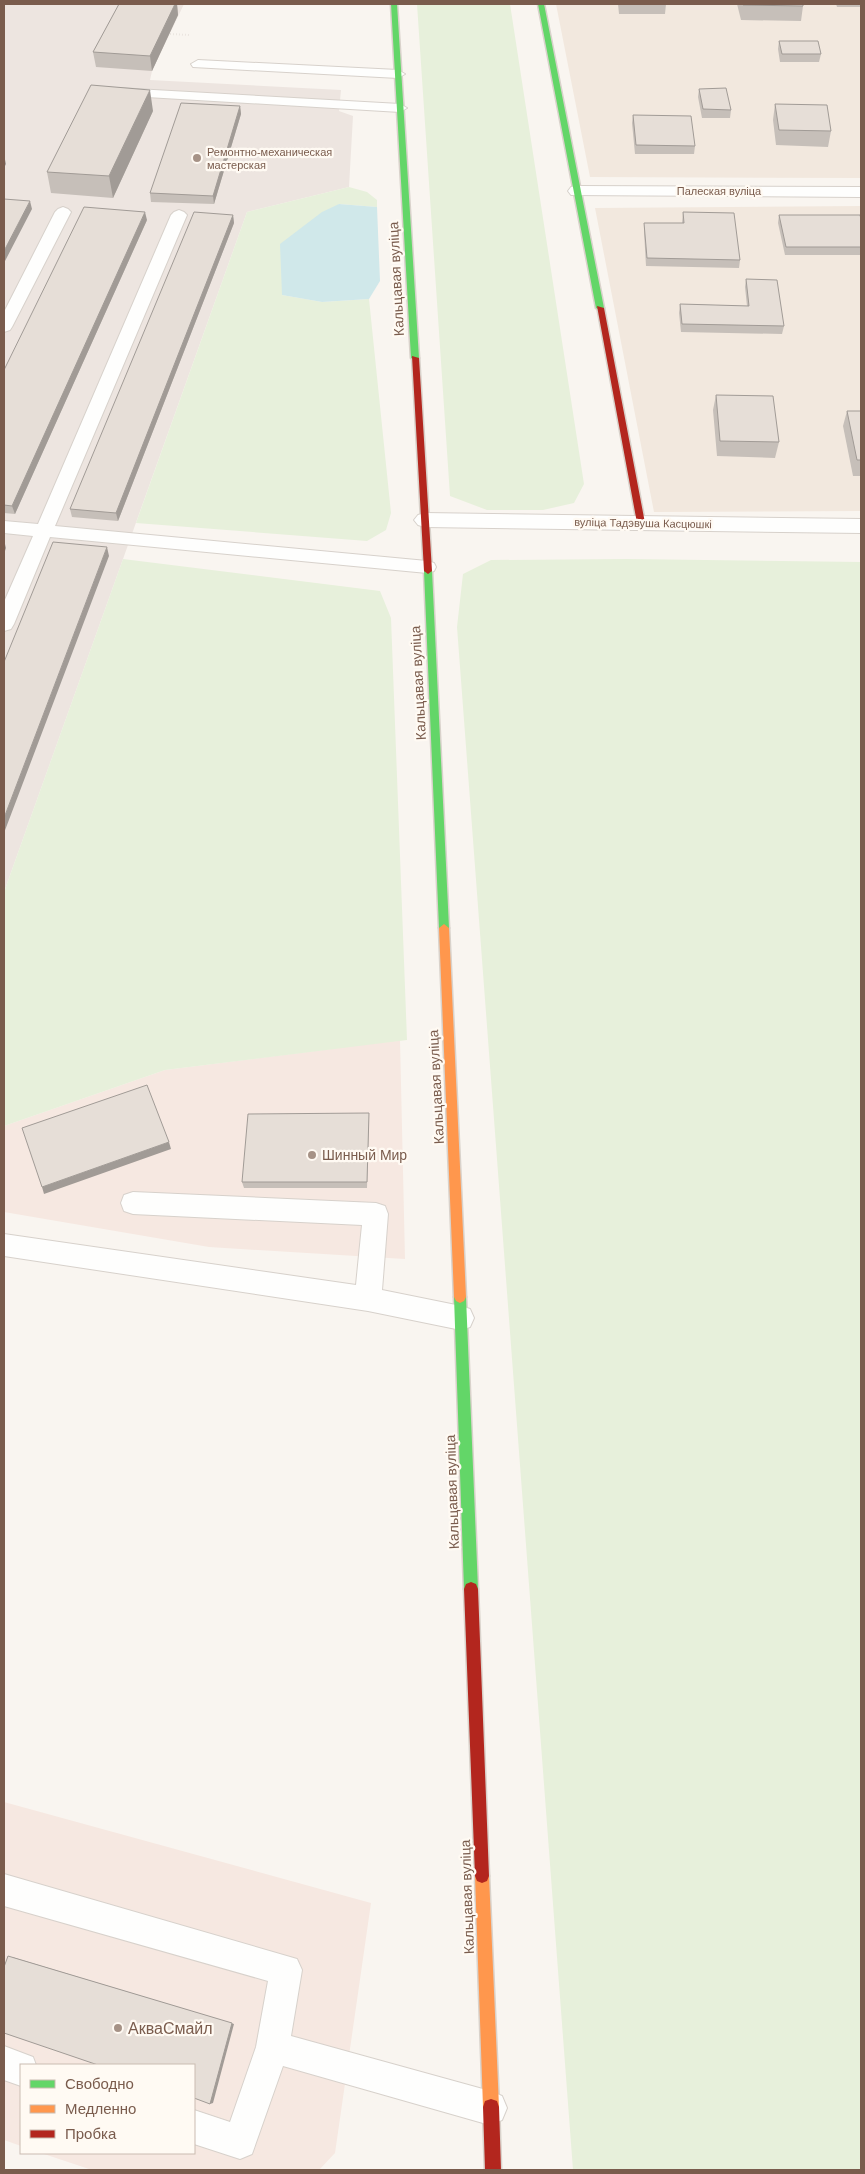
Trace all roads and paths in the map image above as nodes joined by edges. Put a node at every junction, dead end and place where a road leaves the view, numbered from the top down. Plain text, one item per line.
1 (394, 4) edge
2 (541, 4) edge
3 (198, 64) dead end
4 (398, 74) junction
5 (108, 92) edge
6 (400, 108) junction
7 (577, 191) junction
8 (861, 192) edge
9 (63, 212) dead end
10 (179, 215) dead end
11 (4, 327) edge
12 (425, 520) junction
13 (641, 523) junction
14 (861, 526) edge
15 (4, 527) edge
16 (43, 530) junction
17 (428, 567) junction
18 (4, 624) edge
19 (133, 1202) dead end
20 (4, 1245) edge
21 (368, 1300) junction
22 (461, 1318) junction
23 (4, 1890) edge
24 (274, 2047) junction
25 (4, 2063) edge
26 (20, 2069) edge
27 (490, 2108) junction
28 (195, 2126) edge
29 (493, 2170) edge

1 - 4 street, Кальцавая вуліца
2 - 7 street
3 - 4 lane
4 - 6 street, Кальцавая вуліца
5 - 6 lane
6 - 12 street, Кальцавая вуліца
7 - 8 street, Палеская вуліца
7 - 13 street
9 - 11 lane
10 - 16 lane
12 - 13 street, вуліца Тадэвуша Касцюшкі
12 - 17 street, Кальцавая вуліца
13 - 14 street, вуліца Тадэвуша Касцюшкі
15 - 16 lane
16 - 17 lane
16 - 18 lane
17 - 22 street, Кальцавая вуліца
19 - 21 lane
20 - 21 lane
21 - 22 lane
22 - 27 street, Кальцавая вуліца
23 - 24 lane
24 - 27 lane
24 - 28 lane
25 - 26 lane
27 - 29 street, Кальцавая вуліца

